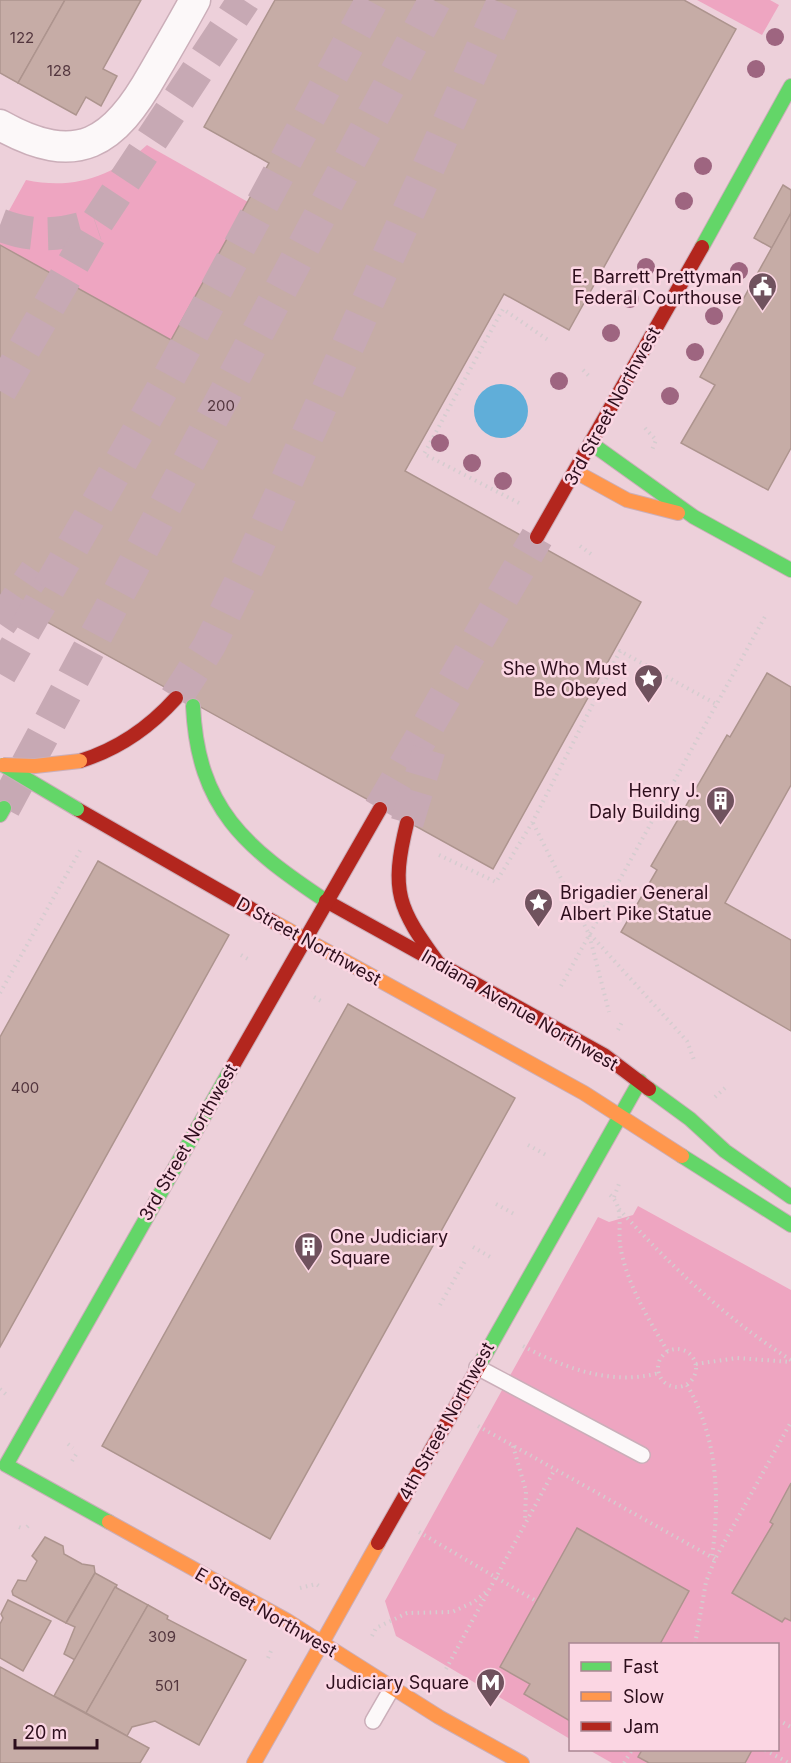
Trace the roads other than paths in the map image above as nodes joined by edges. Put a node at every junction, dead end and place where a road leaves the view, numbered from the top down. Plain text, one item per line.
1 (188, 3) edge
2 (791, 86) edge
3 (0, 126) edge
4 (592, 444) junction
5 (576, 472) junction
6 (694, 517) junction
7 (537, 537) tunnel mouth
8 (791, 570) edge
9 (176, 698) tunnel mouth
10 (192, 706) tunnel mouth
11 (2, 765) edge
12 (380, 808) tunnel mouth
13 (407, 823) tunnel mouth
14 (326, 901) junction
15 (304, 939) junction
16 (439, 964) junction
17 (640, 1081) junction
18 (619, 1115) junction
19 (791, 1197) edge
20 (791, 1225) edge
21 (477, 1367) junction
22 (642, 1455) dead end
23 (2, 1466) edge
24 (322, 1643) junction
25 (393, 1688) junction
26 (373, 1721) dead end
27 (254, 1763) edge
28 (522, 1763) edge

1 - 3 street
2 - 4 main road, 3rd Street Northwest
4 - 5 main road, 3rd Street Northwest
4 - 6 main road
5 - 6 main road
5 - 7 main road, 3rd Street Northwest
6 - 8 main road
9 - 11 main road, bridge
10 - 14 main road, Indiana Avenue Northwest
11 - 15 main road, D Street Northwest, bridge
12 - 14 main road, 3rd Street Northwest
13 - 16 main road
14 - 15 main road, 3rd Street Northwest
14 - 16 main road, Indiana Avenue Northwest
15 - 18 main road, D Street Northwest
15 - 23 main road, 3rd Street Northwest
16 - 17 main road, Indiana Avenue Northwest
17 - 18 main road, 4th Street Northwest
17 - 19 main road, Indiana Avenue Northwest
18 - 20 main road
18 - 21 main road, 4th Street Northwest
21 - 22 lane
21 - 24 main road, 4th Street Northwest
23 - 24 main road, E Street Northwest
24 - 25 main road, E Street Northwest
24 - 27 main road, 4th Street Northwest
25 - 26 lane
25 - 28 main road, E Street Northwest

